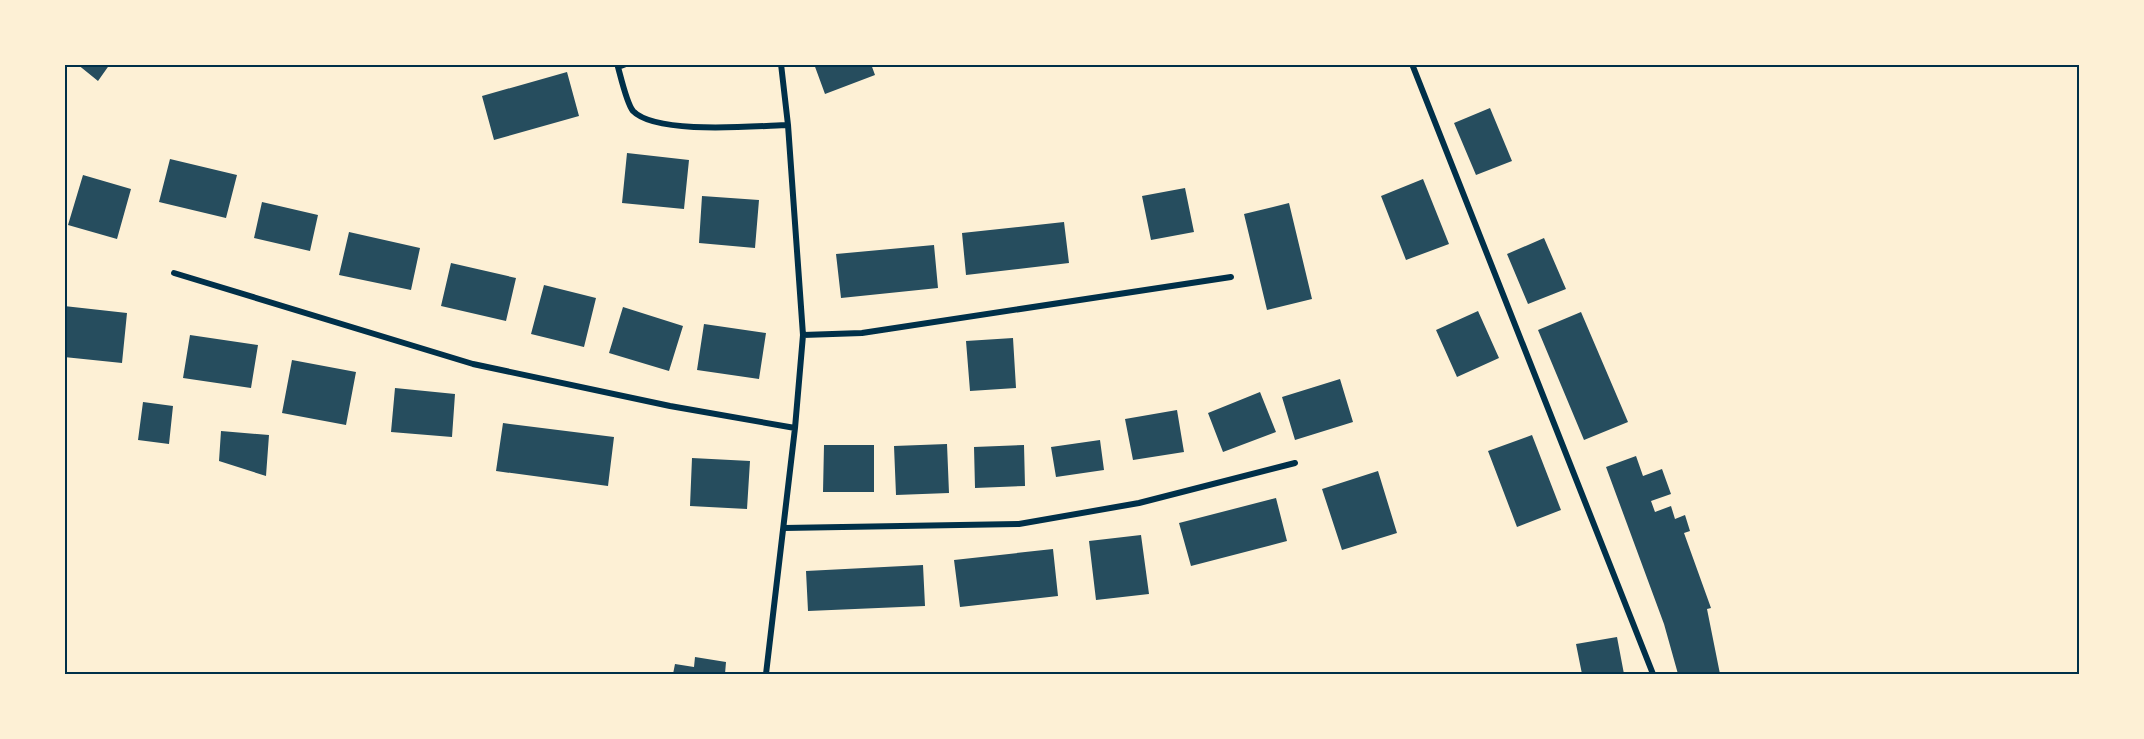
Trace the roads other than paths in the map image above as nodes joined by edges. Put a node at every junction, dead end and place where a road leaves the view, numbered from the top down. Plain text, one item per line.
1 (626, 64) edge
2 (781, 64) edge
3 (1413, 64) edge
4 (788, 125) junction
5 (174, 273) dead end
6 (1231, 277) dead end
7 (803, 335) junction
8 (795, 428) junction
9 (1295, 463) dead end
10 (784, 528) junction
11 (765, 675) edge
12 (1653, 675) edge

1 - 4 street
2 - 4 street
3 - 12 street
4 - 7 street
5 - 8 street
6 - 7 street
7 - 8 street
8 - 10 street
9 - 10 street
10 - 11 street

